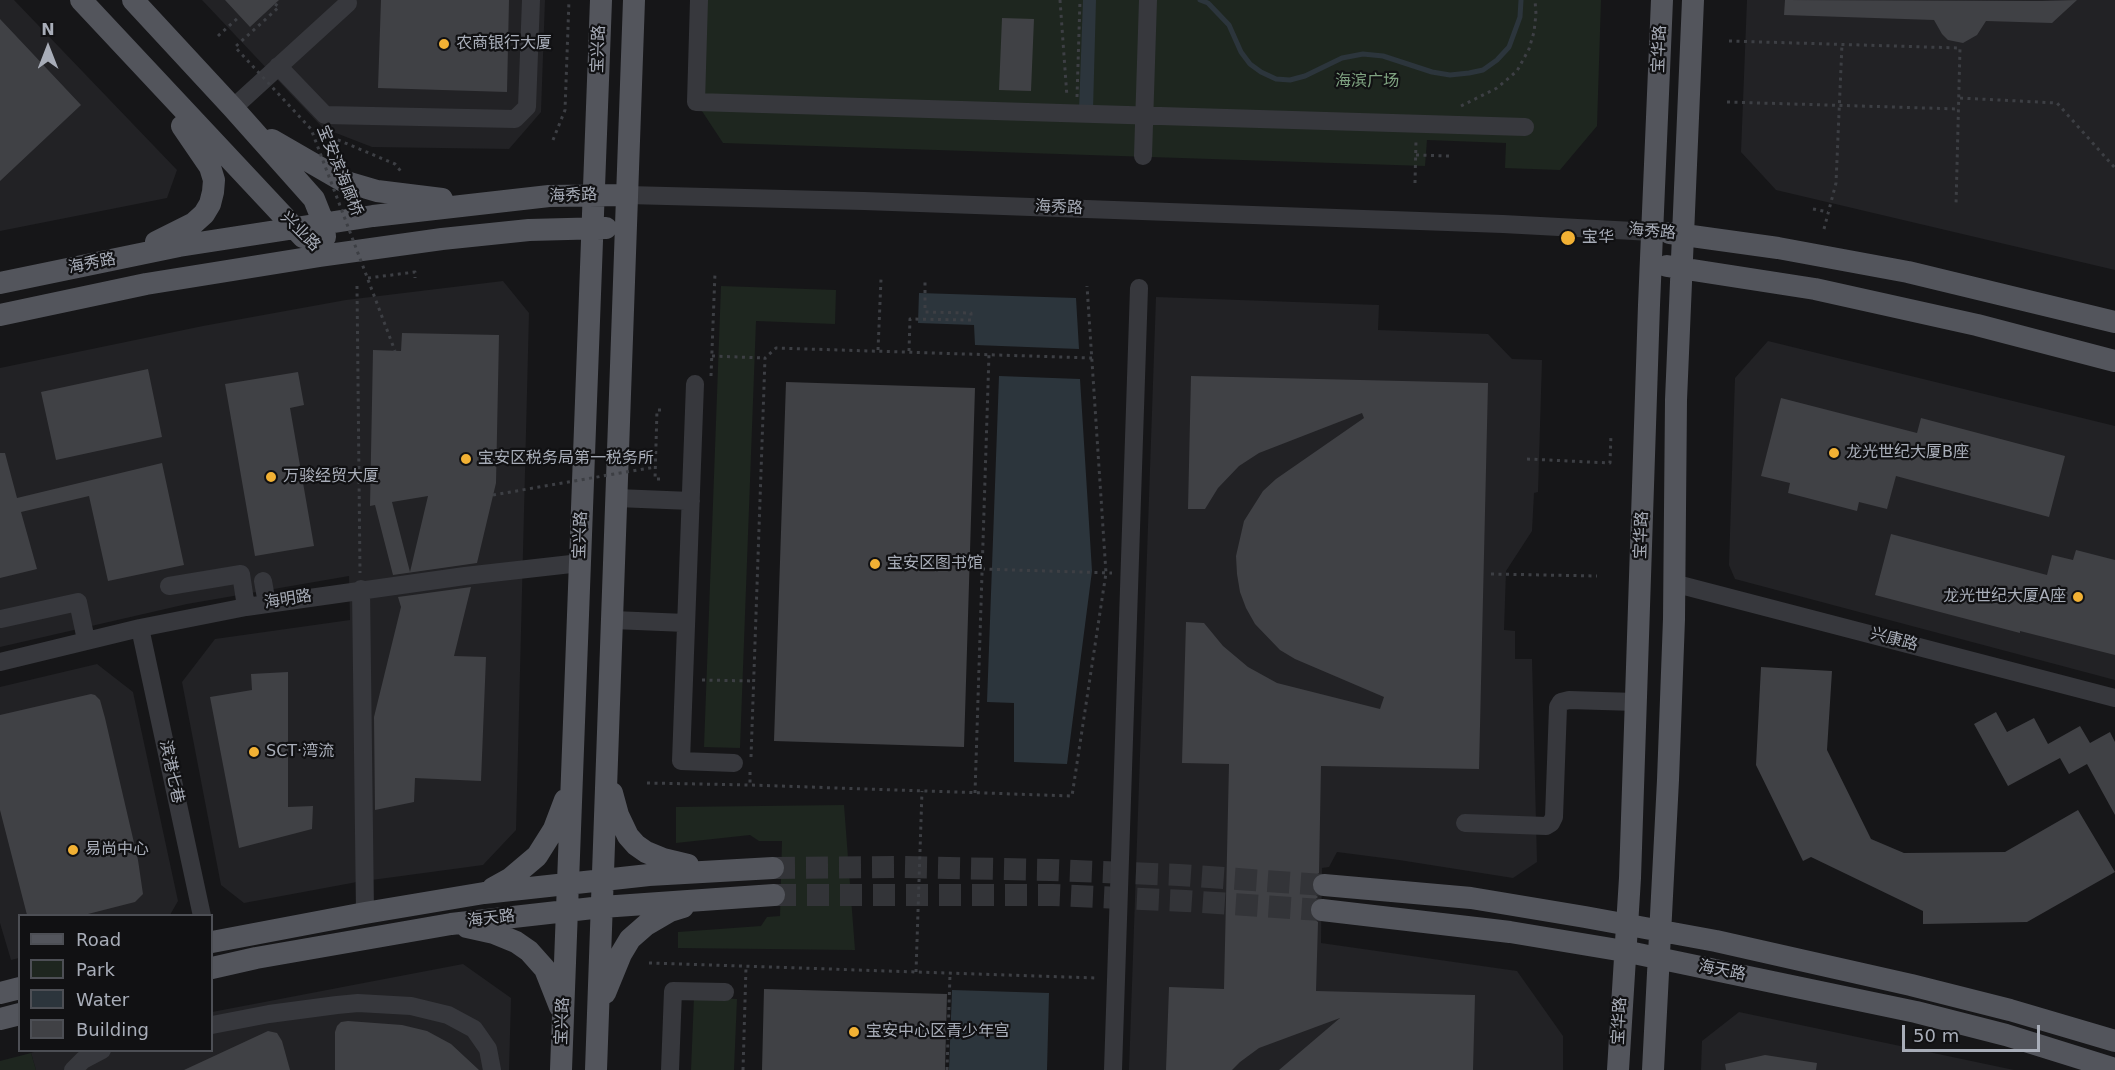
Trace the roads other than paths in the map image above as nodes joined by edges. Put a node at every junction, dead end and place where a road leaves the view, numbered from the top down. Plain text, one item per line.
1 (81, 0) edge
2 (133, 0) edge
3 (531, 0) edge
4 (601, 0) edge
5 (634, 0) edge
6 (699, 0) edge
7 (1149, 0) edge
8 (1662, 0) edge
9 (1693, 0) edge
10 (348, 3) dead end
11 (1660, 57) junction
12 (1691, 59) junction
13 (278, 66) junction
14 (156, 81) junction
15 (233, 108) junction
16 (1145, 115) junction
17 (249, 125) junction
18 (1525, 127) dead end
19 (1143, 156) dead end
20 (593, 195) junction
21 (627, 195) junction
22 (489, 203) junction
23 (324, 224) junction
24 (294, 228) junction
25 (592, 228) junction
26 (626, 228) junction
27 (1652, 232) junction
28 (1683, 235) junction
29 (320, 256) junction
30 (117, 259) junction
31 (1651, 265) junction
32 (1682, 268) junction
33 (0, 283) edge
34 (1139, 288) dead end
35 (1998, 293) junction
36 (0, 315) edge
37 (2115, 322) edge
38 (1988, 328) junction
39 (2115, 361) edge
40 (695, 384) dead end
41 (617, 498) junction
42 (690, 501) junction
43 (580, 563) junction
44 (263, 581) dead end
45 (1673, 583) junction
46 (169, 586) dead end
47 (361, 590) junction
48 (267, 604) junction
49 (246, 607) junction
50 (1, 619) edge
51 (613, 620) junction
52 (686, 623) junction
53 (140, 628) junction
54 (86, 640) junction
55 (0, 662) edge
56 (2115, 698) edge
57 (1636, 702) junction
58 (734, 763) dead end
59 (607, 777) junction
60 (573, 779) junction
61 (1465, 823) dead end
62 (773, 868) tunnel mouth
63 (710, 870) junction
64 (603, 879) junction
65 (568, 882) junction
66 (1324, 885) tunnel mouth
67 (484, 893) junction
68 (774, 895) tunnel mouth
69 (712, 899) junction
70 (602, 907) junction
71 (1322, 910) tunnel mouth
72 (567, 911) junction
73 (364, 913) junction
74 (202, 914) edge
75 (450, 924) junction
76 (1626, 925) junction
77 (1659, 931) junction
78 (213, 942) edge
79 (1624, 951) junction
80 (1659, 958) junction
81 (213, 968) edge
82 (18, 988) edge
83 (725, 992) dead end
84 (0, 993) edge
85 (18, 1014) edge
86 (598, 1015) junction
87 (563, 1016) junction
88 (0, 1019) edge
89 (213, 1025) edge
90 (2115, 1041) edge
91 (98, 1052) edge
92 (2114, 1067) edge
93 (73, 1070) edge
94 (492, 1070) edge
95 (561, 1070) edge
96 (597, 1070) edge
97 (670, 1070) edge
98 (1113, 1070) edge
99 (1618, 1070) edge
100 (1653, 1070) edge

1 - 14 main road, 兴业路
2 - 15 main road, 兴业路
3 - 13 street
4 - 20 main road, 宝兴路
5 - 21 main road, 宝兴路
6 - 16 street
7 - 16 street
8 - 11 main road, 宝华路
9 - 12 main road, 宝华路
10 - 13 street
11 - 12 main road
11 - 27 main road, 宝华路
12 - 28 main road, 宝华路
13 - 15 street
14 - 24 main road, 兴业路
14 - 30 main road
15 - 17 main road, 兴业路
16 - 18 street
16 - 19 street
17 - 22 main road
17 - 23 main road, 兴业路
20 - 21 main road, 海秀路
20 - 22 main road, 海秀路
20 - 25 main road, 宝兴路
21 - 26 main road, 宝兴路
21 - 27 street, 海秀路
22 - 23 main road, 海秀路
23 - 24 main road, 海秀路
23 - 29 main road, 兴业路
24 - 29 main road, 兴业路
24 - 30 main road, 海秀路
25 - 26 main road, 海秀路
25 - 29 main road, 海秀路
25 - 43 main road, 宝兴路
26 - 41 main road, 宝兴路
27 - 28 main road, 海秀路
27 - 31 main road, 宝华路
28 - 32 main road, 宝华路
28 - 35 main road, 海秀路
29 - 36 main road, 海秀路
30 - 33 main road, 海秀路
31 - 32 main road, 海秀路
31 - 57 main road, 宝华路
32 - 38 main road, 海秀路
32 - 45 main road, 宝华路
34 - 98 street
35 - 37 main road, 海秀路
35 - 38 main road
38 - 39 main road, 海秀路
40 - 42 street
41 - 42 street
41 - 51 main road, 宝兴路
42 - 52 street
43 - 47 street, 海明路
43 - 60 main road, 宝兴路
44 - 48 street
45 - 56 street, 兴康路
45 - 77 main road, 宝华路
46 - 49 street
47 - 48 street, 海明路
47 - 73 street
48 - 49 street, 海明路
49 - 53 street, 海明路
50 - 54 street
51 - 52 street
51 - 59 main road, 宝兴路
52 - 58 street
53 - 54 street, 海明路
53 - 74 street, 滨港七巷
54 - 55 street, 海明路
57 - 61 street
57 - 76 main road, 宝华路
59 - 63 main road
59 - 64 main road, 宝兴路
60 - 65 main road, 宝兴路
60 - 67 main road
62 - 63 main road, 海天路
63 - 64 main road, 海天路
64 - 65 main road, 海天路
64 - 70 main road, 宝兴路
65 - 67 main road, 海天路
65 - 72 main road, 宝兴路
66 - 76 main road, 海天路
67 - 73 main road, 海天路
68 - 69 main road, 海天路
69 - 70 main road, 海天路
69 - 86 main road
70 - 72 main road, 海天路
70 - 86 main road, 宝兴路
71 - 79 main road, 海天路
72 - 75 main road, 海天路
72 - 87 main road, 宝兴路
73 - 78 main road, 海天路
75 - 81 main road, 海天路
75 - 87 main road
76 - 77 main road, 海天路
76 - 79 main road, 宝华路
77 - 80 main road, 宝华路
77 - 90 main road, 海天路
79 - 80 main road, 海天路
79 - 99 main road, 宝华路
80 - 92 main road, 海天路
80 - 100 main road, 宝华路
82 - 84 main road
83 - 97 street
85 - 88 main road
86 - 96 main road, 宝兴路
87 - 95 main road, 宝兴路
89 - 94 street
91 - 93 street

